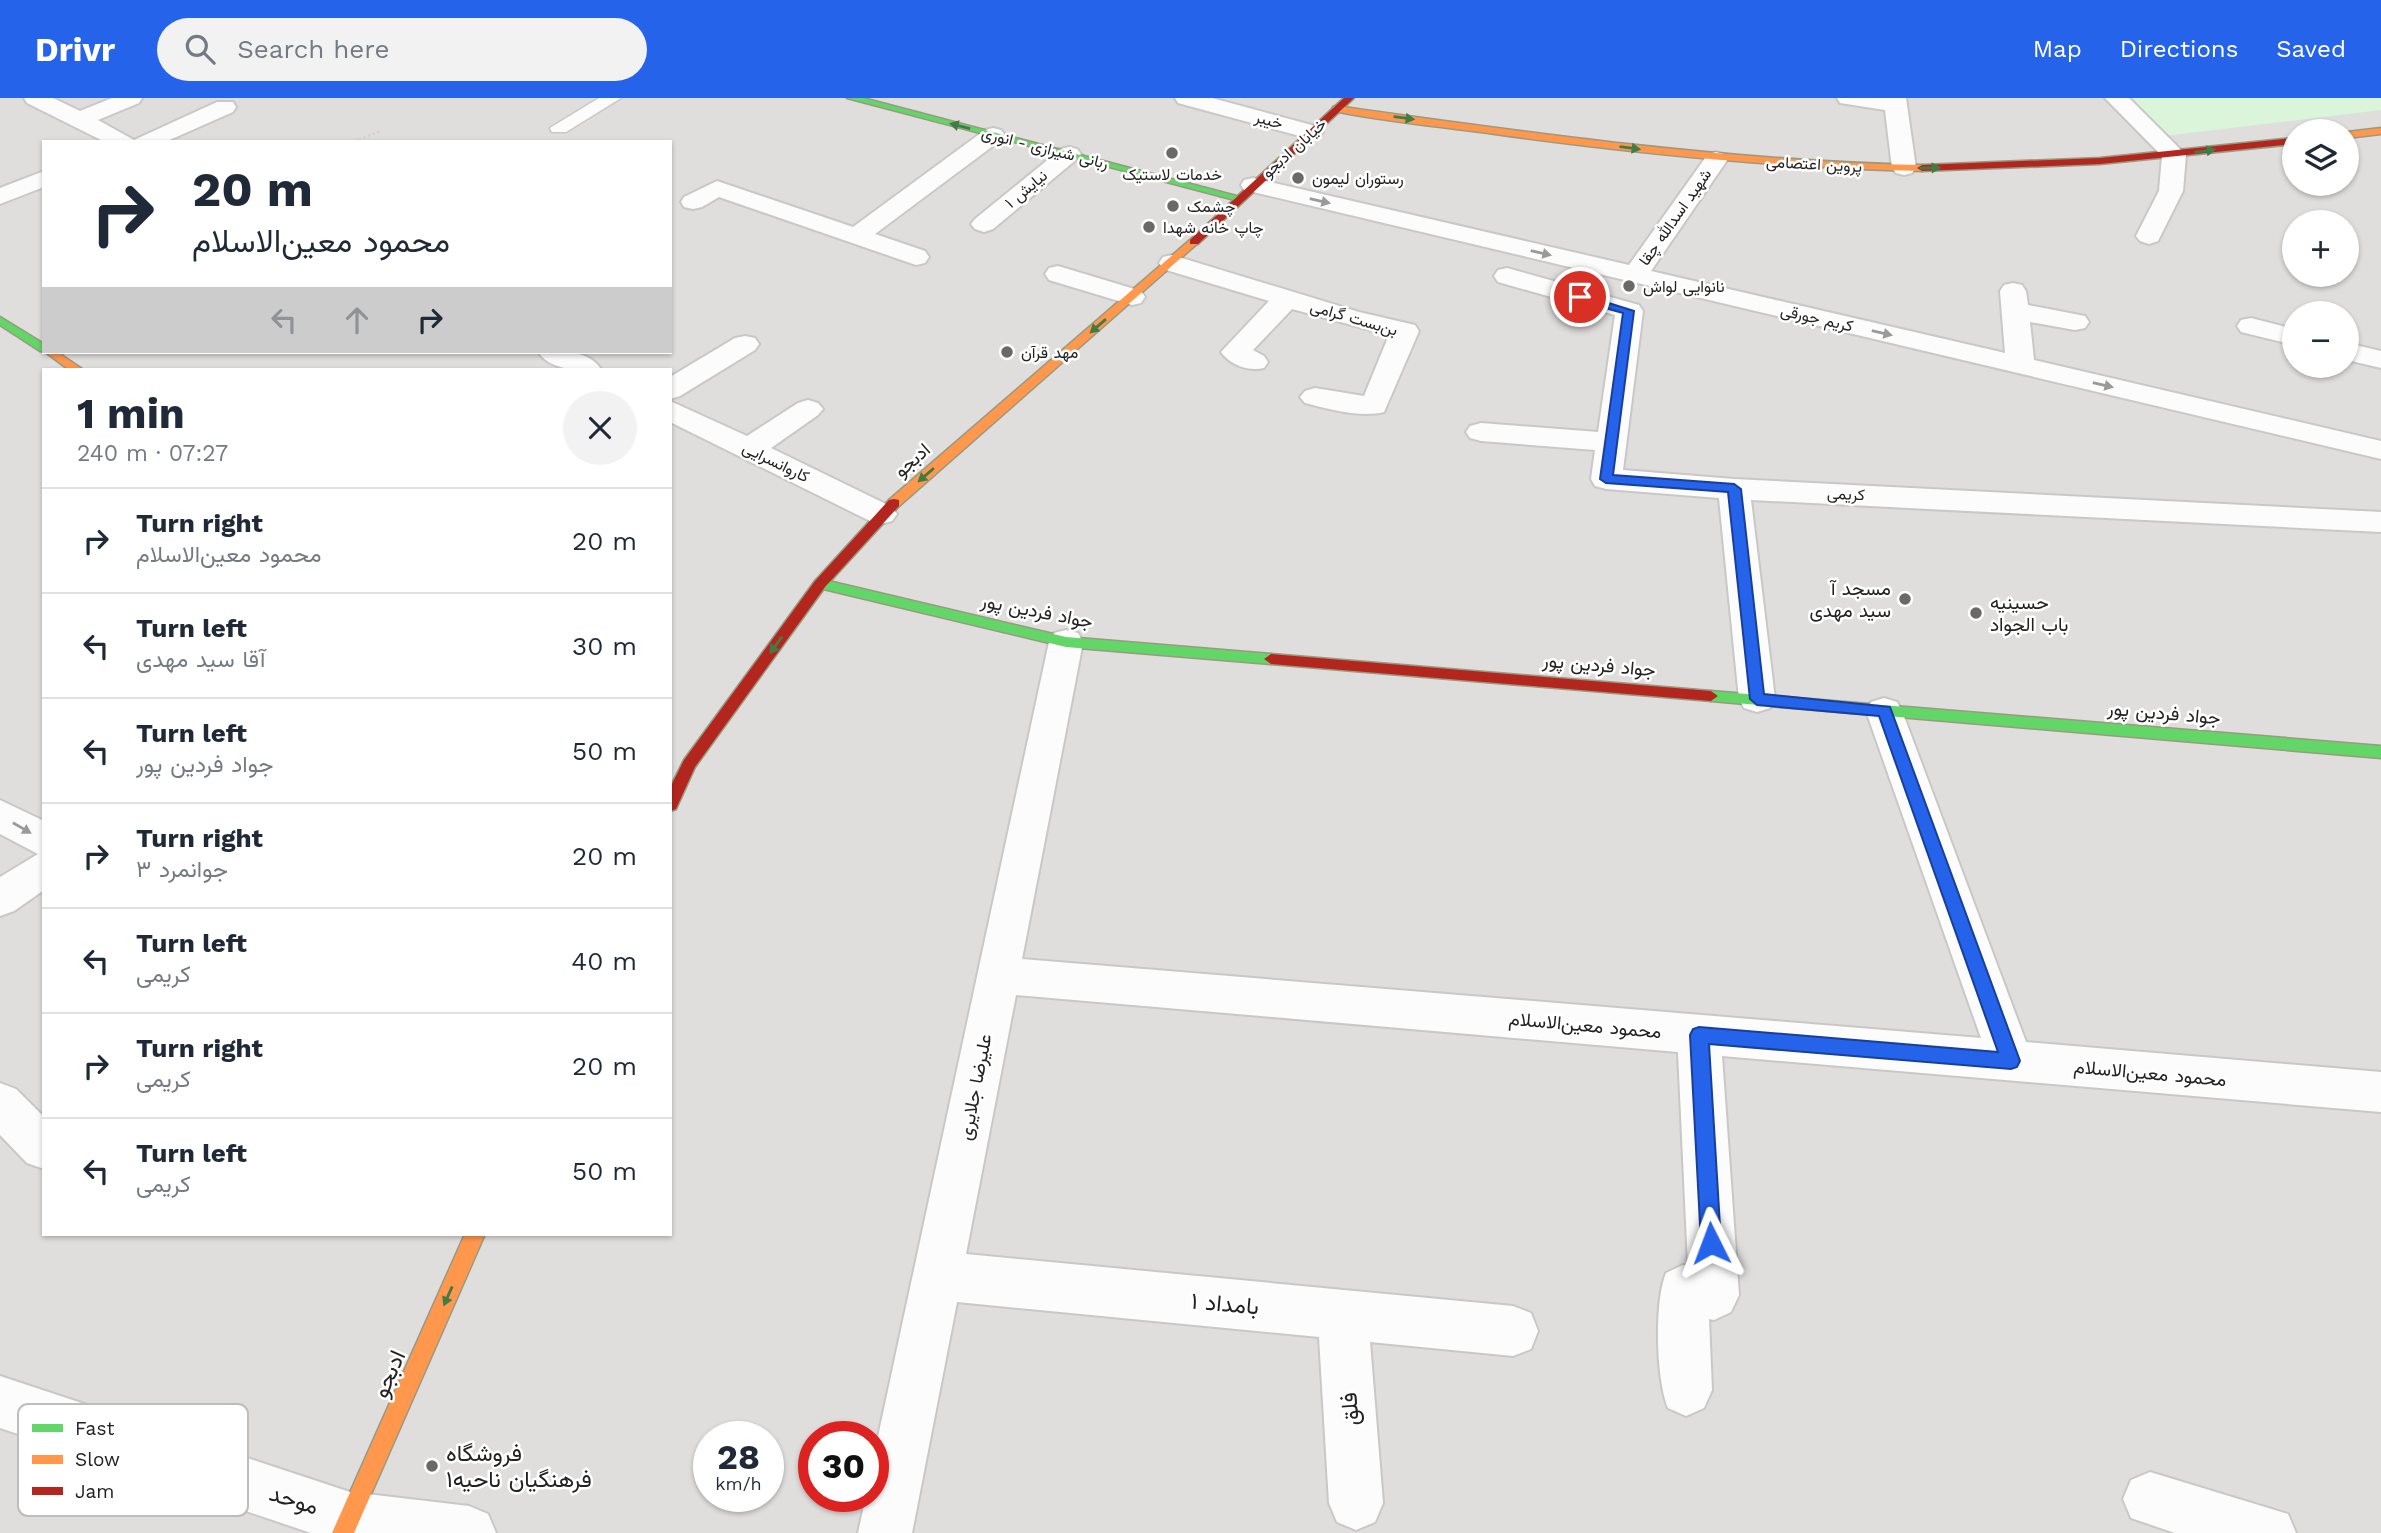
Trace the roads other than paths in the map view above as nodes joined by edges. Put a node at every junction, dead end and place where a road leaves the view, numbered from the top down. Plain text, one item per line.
1 (35, 98) edge
2 (131, 98) edge
3 (612, 98) edge
4 (852, 98) edge
5 (1186, 98) edge
6 (1349, 98) edge
7 (1848, 98) edge
8 (2116, 98) edge
9 (1896, 101) edge
10 (225, 107) dead end
11 (1336, 109) junction
12 (79, 120) junction
13 (559, 128) dead end
14 (2381, 131) edge
15 (1311, 132) junction
16 (2359, 134) edge
17 (993, 135) junction
18 (120, 140) edge
19 (150, 140) edge
20 (2282, 142) edge
21 (1069, 154) junction
22 (2174, 155) junction
23 (1716, 159) junction
24 (1904, 168) junction
25 (42, 179) edge
26 (1246, 191) junction
27 (0, 197) edge
28 (693, 202) dead end
29 (984, 224) dead end
30 (856, 236) junction
31 (2149, 236) dead end
32 (916, 257) dead end
33 (1172, 263) junction
34 (1058, 274) dead end
35 (1635, 275) junction
36 (1507, 276) dead end
37 (1132, 297) junction
38 (1287, 298) junction
39 (0, 320) edge
40 (2075, 322) dead end
41 (2251, 326) dead end
42 (2282, 334) edge
43 (745, 344) dead end
44 (42, 348) edge
45 (52, 354) edge
46 (2359, 354) edge
47 (2381, 360) edge
48 (1254, 362) dead end
49 (2020, 365) junction
50 (74, 368) edge
51 (672, 389) edge
52 (1315, 397) dead end
53 (808, 409) dead end
54 (672, 411) edge
55 (1482, 432) dead end
56 (1611, 442) junction
57 (749, 449) junction
58 (2381, 450) edge
59 (1734, 489) junction
60 (881, 514) junction
61 (2381, 522) edge
62 (820, 584) junction
63 (1066, 642) junction
64 (1757, 699) junction
65 (1884, 711) junction
66 (2381, 752) edge
67 (672, 799) edge
68 (0, 815) edge
69 (42, 840) edge
70 (42, 869) edge
71 (0, 899) edge
72 (998, 975) junction
73 (1699, 1035) junction
74 (2011, 1061) junction
75 (2381, 1092) edge
76 (0, 1104) edge
77 (42, 1147) edge
78 (474, 1236) edge
79 (937, 1276) junction
80 (1343, 1315) junction
81 (1513, 1331) dead end
82 (1686, 1390) dead end
83 (0, 1402) edge
84 (18, 1408) edge
85 (248, 1491) edge
86 (2150, 1499) dead end
87 (1356, 1503) dead end
88 (347, 1526) edge
89 (469, 1533) edge
90 (885, 1533) edge
91 (2269, 1533) edge

1 - 12 street
2 - 12 street
3 - 13 lane
17 -> 4 street, ربانی شیرازی - انوری
5 - 15 street, خیبر
6 - 11 street, خیابان ادبجو
7 - 9 street
8 - 22 street
9 - 24 street
10 - 19 street
11 - 15 street, خیابان ادبجو
11 -> 23 street, پروین اعتصامی
12 - 18 street
14 - 16 street
15 - 26 street, خیابان ادبجو
17 - 21 street, ربانی شیرازی - انوری
17 - 30 street
22 -> 20 street, پروین اعتصامی
21 - 26 street, ربانی شیرازی - انوری
21 - 29 street, نیایش ۱
24 -> 22 street, پروین اعتصامی
22 - 31 street
23 - 24 street, پروین اعتصامی
23 - 35 street, شهید اسدالله چقا
25 - 27 street
26 - 33 street, ادبجو
26 -> 35 street, کریم جورقی
28 - 30 street
30 - 32 street
33 - 37 street, ادبجو
33 - 38 street, بن‌بست گرامی
34 - 37 street
35 -> 49 street, کریم جورقی
36 - 56 street, کریمی
37 -> 60 street, ادبجو
38 - 48 street
38 - 52 street, بن‌بست گرامی
39 - 44 street
40 - 49 street
41 - 42 street
43 - 51 street
45 - 50 street
46 - 47 street
49 -> 58 street, کریم جورقی
53 - 57 street
54 - 57 street, کاروانسرایی
55 - 56 street
56 - 59 street, کریمی
57 - 60 street, کاروانسرایی
59 - 61 street, کریمی
59 - 64 street
60 - 62 street, ادبجو
62 - 63 street, جواد فردین پور
62 -> 67 street, ادبجو
63 - 64 street, جواد فردین پور
63 - 72 street, علیرضا جلایری
64 - 65 street, جواد فردین پور
65 - 66 street, جواد فردین پور
65 - 74 street
68 -> 69 street
70 - 71 street
72 - 73 street, محمود معین‌الاسلام
72 - 79 street, علیرضا جلایری
73 - 74 street, محمود معین‌الاسلام
73 - 82 street
74 - 75 street, محمود معین‌الاسلام
76 - 77 street
78 -> 88 street, ادبجو
79 - 80 street, بامداد ۱
79 - 90 street, علیرضا جلایری
80 - 81 street, بامداد ۱
80 - 87 street, فلق
83 - 84 street, موحد
85 - 88 street, موحد
86 - 91 street
88 - 89 street

